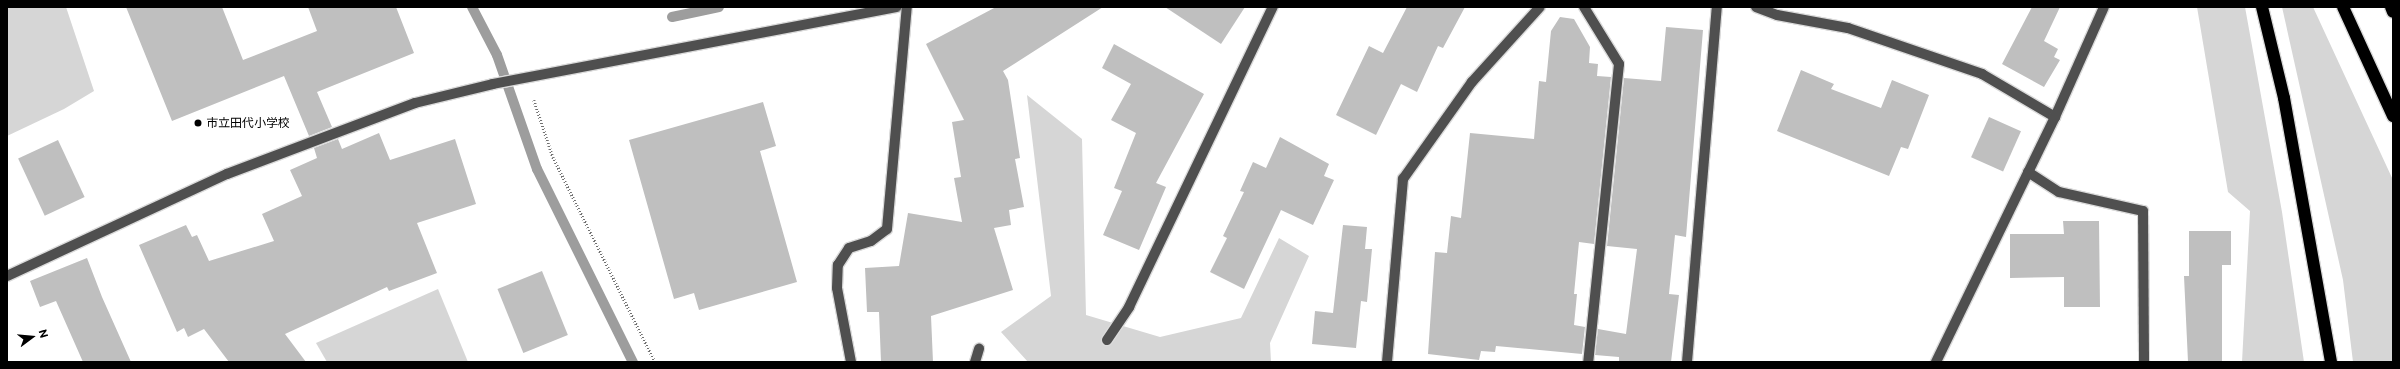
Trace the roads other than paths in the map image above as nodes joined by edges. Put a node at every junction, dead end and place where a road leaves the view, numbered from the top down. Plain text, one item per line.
1 (897, 7) edge
2 (907, 7) edge
3 (1273, 7) edge
4 (1540, 7) edge
5 (1584, 7) edge
6 (1718, 7) edge
7 (1756, 7) edge
8 (2104, 7) edge
9 (2262, 7) edge
10 (2343, 7) edge
11 (2391, 7) edge
12 (2393, 12) edge
13 (2393, 116) edge
14 (2055, 117) junction
15 (2028, 172) junction
16 (7, 276) edge
17 (1107, 340) dead end
18 (979, 349) dead end
19 (852, 362) edge
20 (975, 362) edge
21 (1387, 362) edge
22 (1588, 362) edge
23 (1687, 362) edge
24 (1936, 362) edge
25 (2144, 362) edge
26 (2331, 362) edge

1 - 16 street
2 - 19 street
3 - 17 street
4 - 21 street
5 - 22 street
6 - 23 street
7 - 14 street
8 - 14 street
9 - 26 highway
10 - 13 highway
11 - 12 highway
14 - 15 street
15 - 24 street
15 - 25 street
18 - 20 street

